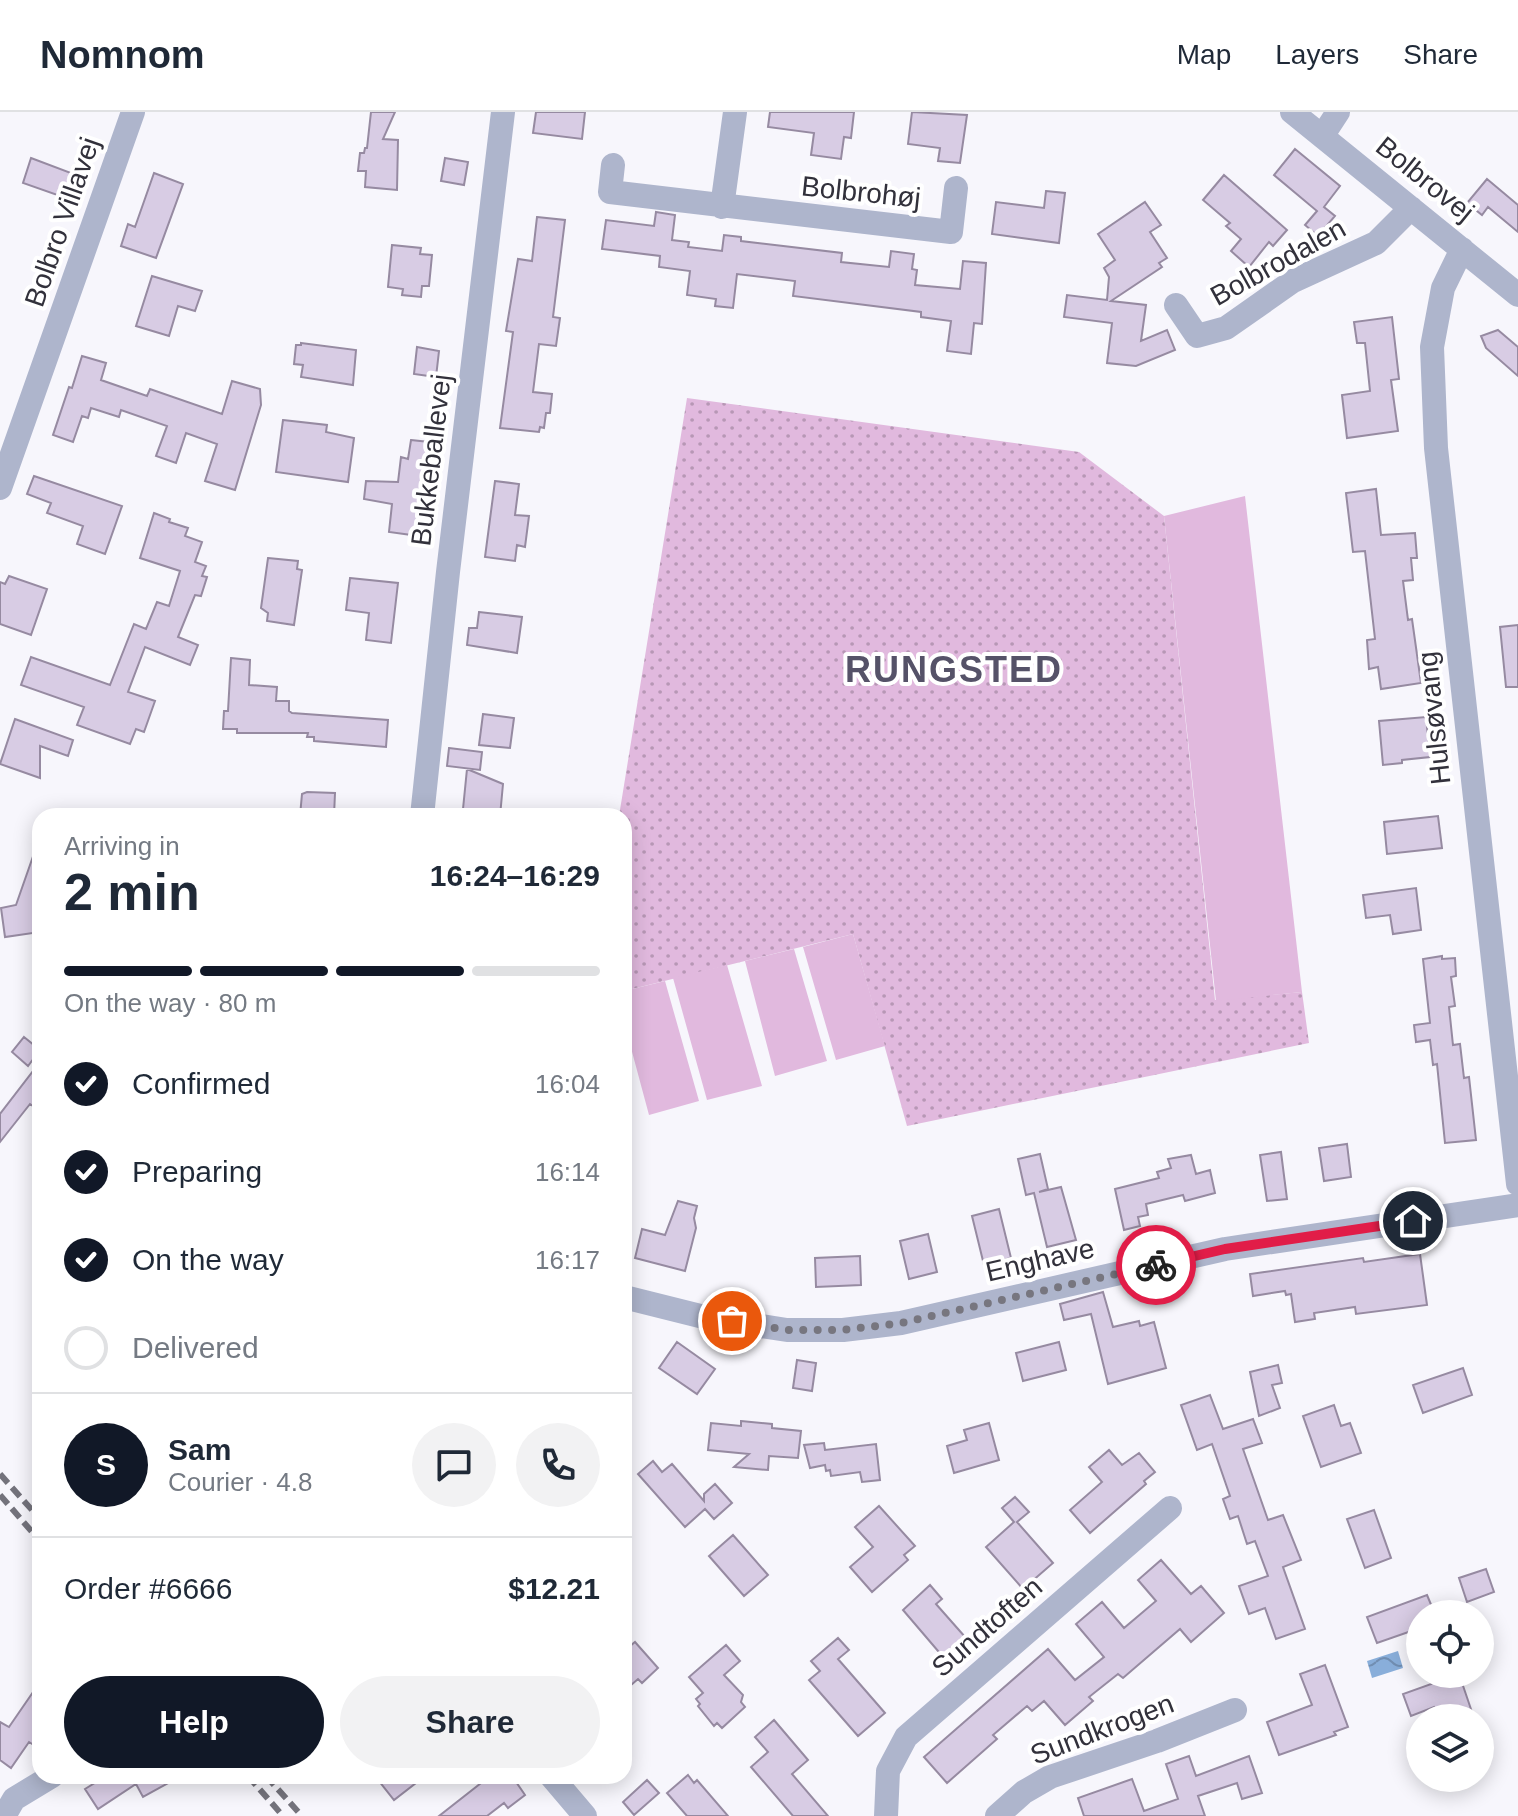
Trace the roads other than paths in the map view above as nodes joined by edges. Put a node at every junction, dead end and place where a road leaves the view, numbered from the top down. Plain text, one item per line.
1 (133, 112) edge
2 (503, 112) edge
3 (735, 112) edge
4 (1292, 112) edge
5 (1338, 112) edge
6 (1323, 135) junction
7 (613, 165) dead end
8 (956, 188) dead end
9 (722, 207) junction
10 (1411, 208) junction
11 (1462, 249) junction
12 (1518, 295) edge
13 (1176, 305) dead end
14 (0, 488) edge
15 (423, 808) edge
16 (1518, 1184) edge
17 (1518, 1205) edge
18 (632, 1299) edge
19 (1170, 1508) dead end
20 (1235, 1710) dead end
21 (39, 1784) edge
22 (558, 1784) edge
23 (4, 1816) edge
24 (585, 1816) edge
25 (886, 1816) edge
26 (997, 1816) edge

1 - 14 street, Bolbro Villavej
2 - 15 street, Bukkeballevej
3 - 9 street
4 - 6 street, Bolbrovej
5 - 6 street
6 - 10 street, Bolbrovej
7 - 9 street, Bolbrohøj
8 - 9 street, Bolbrohøj
10 - 11 street, Bolbrovej
10 - 13 street, Bolbrodalen
11 - 12 street, Bolbrovej
11 - 16 street, Hulsøvang
17 - 18 street, Enghave
19 - 25 street, Sundtoften
20 - 26 street, Sundkrogen
21 - 23 street
22 - 24 street

